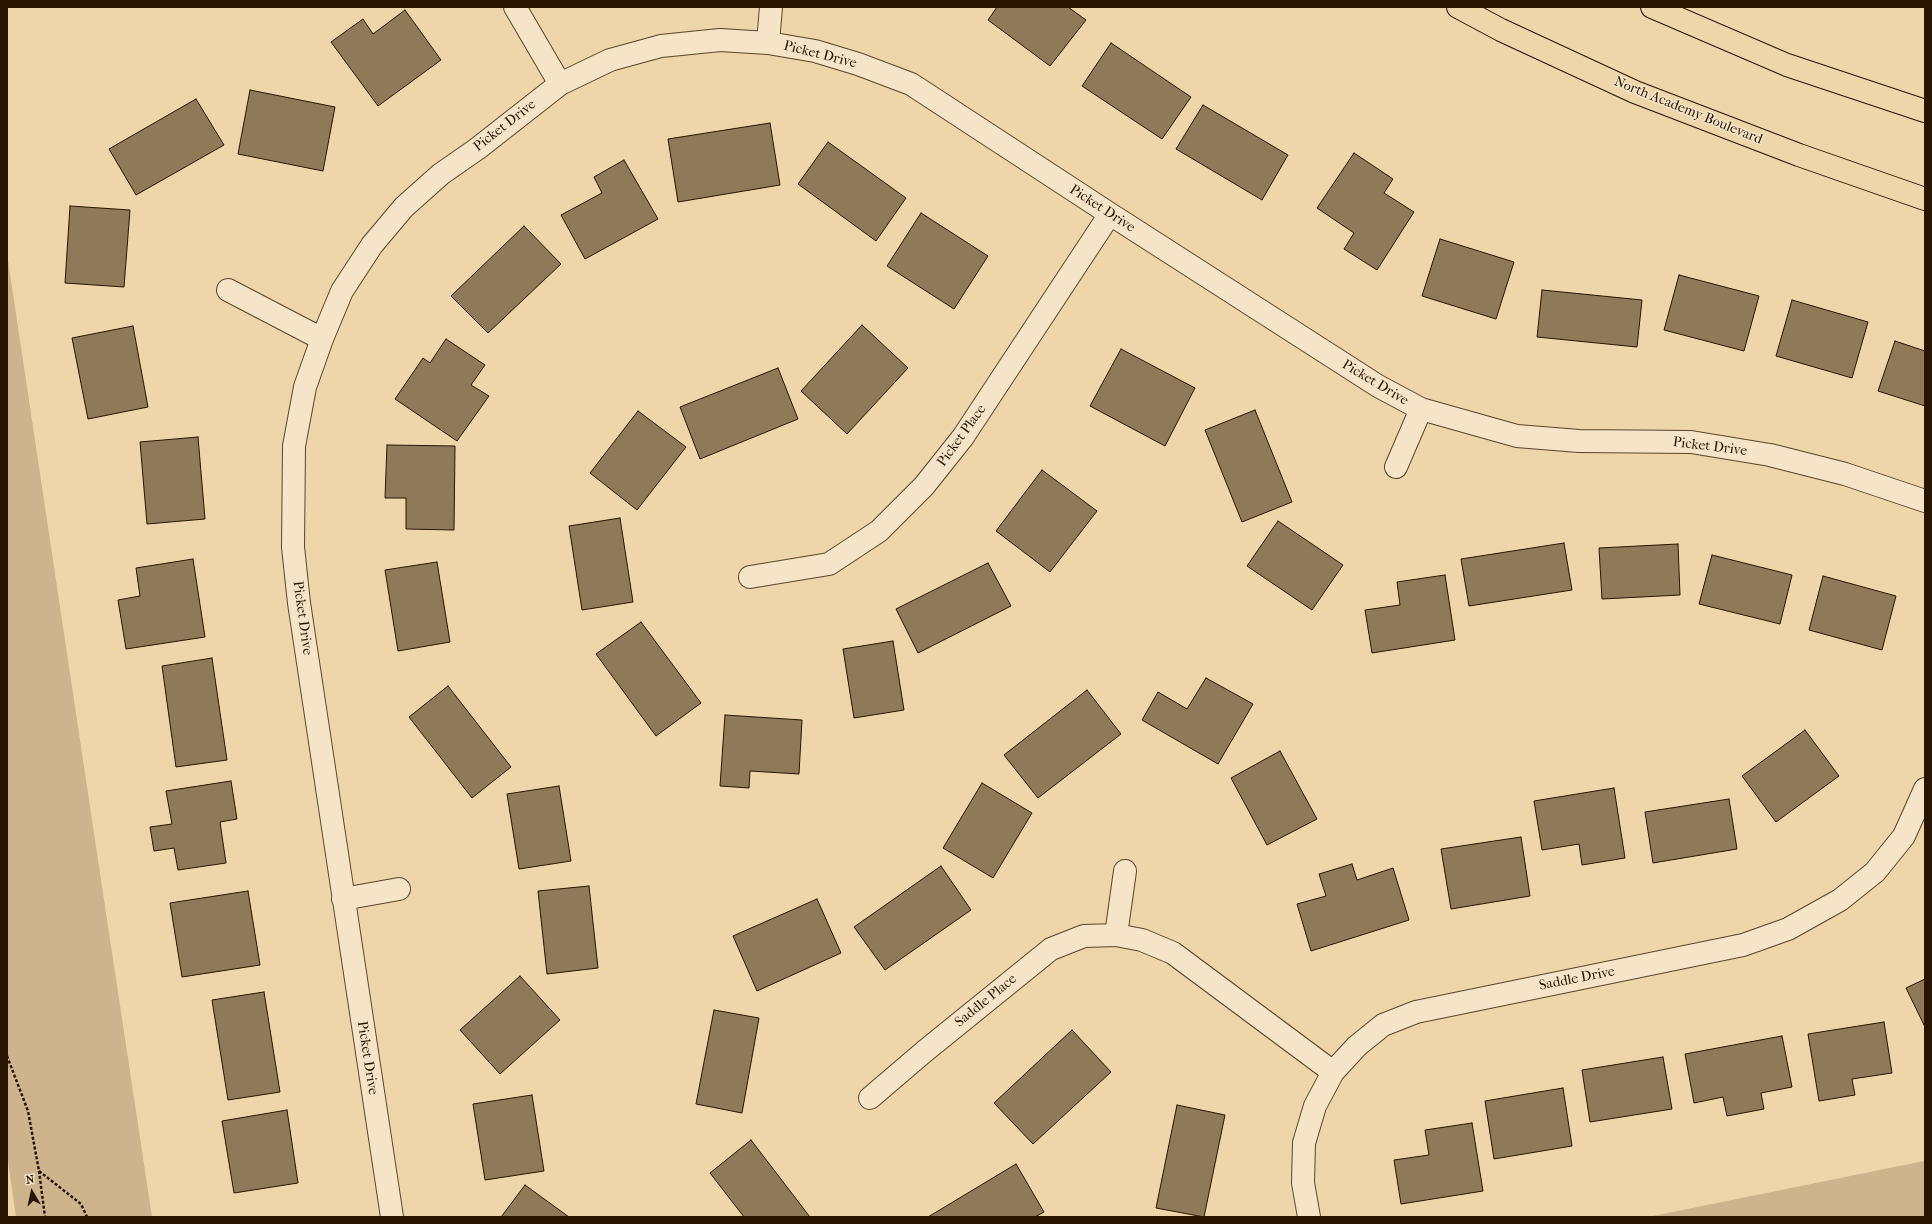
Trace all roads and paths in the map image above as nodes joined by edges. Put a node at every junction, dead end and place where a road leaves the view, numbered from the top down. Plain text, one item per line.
1 (515, 7) edge
2 (771, 7) edge
3 (1458, 7) edge
4 (1652, 7) edge
5 (768, 43) junction
6 (560, 84) junction
7 (1925, 111) edge
8 (1925, 199) edge
9 (1110, 214) junction
10 (228, 290) dead end
11 (322, 338) junction
12 (1421, 409) junction
13 (1396, 467) dead end
14 (1925, 501) edge
15 (750, 577) dead end
16 (1925, 789) edge
17 (1125, 870) dead end
18 (399, 889) dead end
19 (343, 899) junction
20 (1116, 935) junction
21 (7, 1056) edge
22 (1333, 1072) junction
23 (870, 1098) dead end
24 (39, 1171) junction
25 (45, 1217) edge
26 (87, 1217) edge
27 (392, 1217) edge
28 (1309, 1217) edge

1 - 6 street
2 - 5 street, Picket Drive
3 - 8 highway, North Academy Boulevard
4 - 7 highway
5 - 6 street, Picket Drive
5 - 9 street, Picket Drive
6 - 11 street, Picket Drive
9 - 12 street, Picket Drive
9 - 15 street, Picket Place
10 - 11 street
11 - 19 street, Picket Drive
12 - 13 street, Picket Drive
12 - 14 street, Picket Drive
16 - 22 street, Saddle Drive
17 - 20 street
18 - 19 street
19 - 27 street, Picket Drive
20 - 22 street, Saddle Place
20 - 23 street, Saddle Place
21 - 24 path
22 - 28 street, Saddle Drive
24 - 25 path
24 - 26 path

